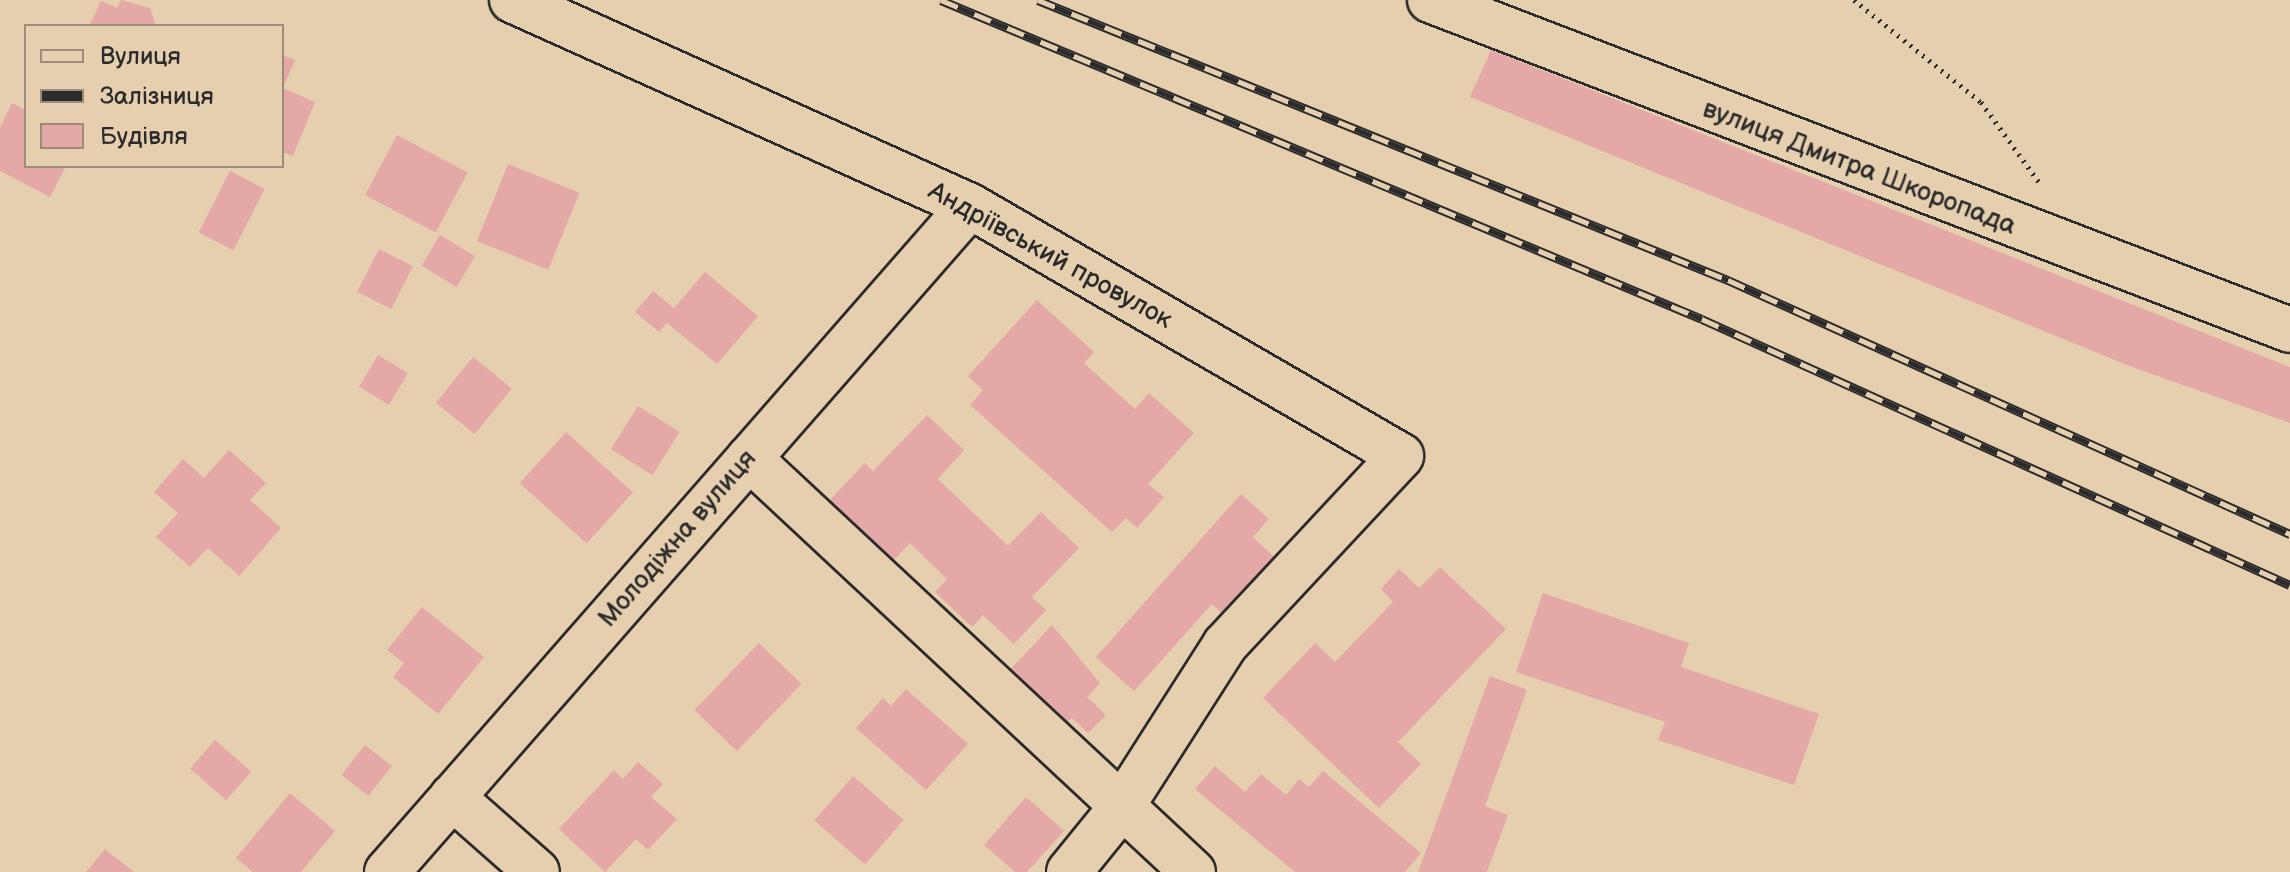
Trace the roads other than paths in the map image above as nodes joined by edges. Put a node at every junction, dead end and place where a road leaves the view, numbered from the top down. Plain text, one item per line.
1 (512, 0) edge
2 (1430, 0) edge
3 (970, 206) junction
4 (2290, 330) edge
5 (749, 458) junction
6 (452, 797) junction
7 (1120, 809) junction
8 (387, 872) edge
9 (537, 872) edge
10 (1069, 872) edge
11 (1193, 872) edge

1 - 3 street, Андріївський провулок
2 - 4 street, вулиця Дмитра Шкоропада
3 - 5 street, Молодіжна вулиця
3 - 7 street, Андріївський провулок
5 - 6 street, Молодіжна вулиця
5 - 7 street
6 - 8 street, Молодіжна вулиця
6 - 9 street
7 - 10 street
7 - 11 street

